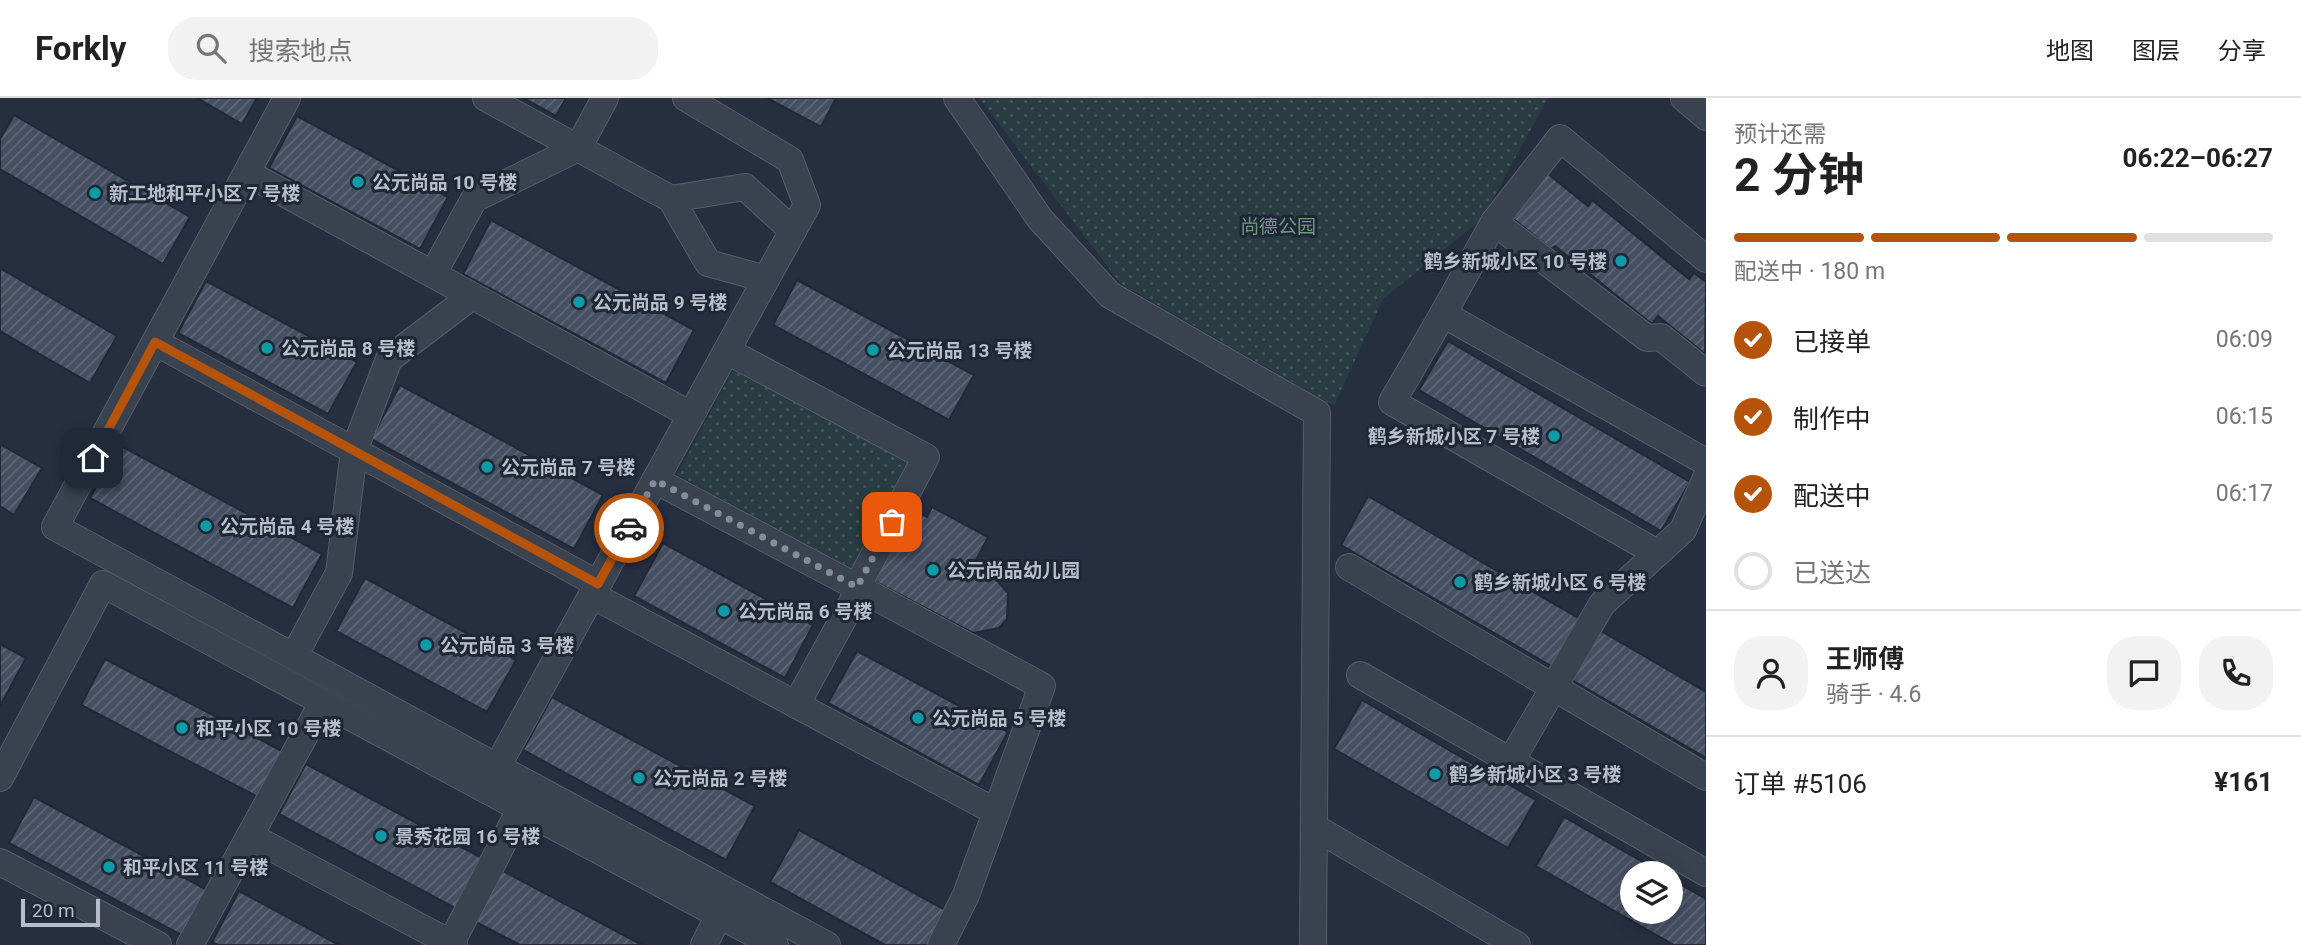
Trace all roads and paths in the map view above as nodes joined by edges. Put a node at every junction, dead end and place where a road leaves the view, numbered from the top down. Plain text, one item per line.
1 (287, 98) edge
2 (485, 98) edge
3 (606, 98) edge
4 (686, 98) edge
5 (957, 98) edge
6 (1684, 98) edge
7 (1706, 117) edge
8 (578, 148) junction
9 (247, 173) junction
10 (671, 199) junction
11 (1494, 222) junction
12 (793, 231) junction
13 (1706, 259) edge
14 (433, 275) junction
15 (766, 279) junction
16 (472, 296) junction
17 (1443, 314) junction
18 (155, 342) junction
19 (727, 351) junction
20 (1706, 373) edge
21 (691, 415) junction
22 (354, 451) junction
23 (1706, 462) edge
24 (1706, 478) edge
25 (655, 480) junction
26 (1657, 554) junction
27 (1349, 567) dead end
28 (859, 587) junction
29 (595, 590) junction
30 (294, 656) junction
31 (1360, 675) dead end
32 (1551, 686) junction
33 (323, 702) junction
34 (796, 705) junction
35 (1511, 761) junction
36 (497, 767) junction
37 (1706, 777) edge
38 (0, 778) edge
39 (521, 808) junction
40 (996, 812) junction
41 (1314, 827) junction
42 (250, 836) junction
43 (0, 862) edge
44 (1706, 873) edge
45 (719, 915) junction
46 (452, 944) edge
47 (158, 945) edge
48 (190, 945) edge
49 (704, 945) edge
50 (775, 945) edge
51 (827, 945) edge
52 (940, 945) edge
53 (1313, 945) edge
54 (1517, 945) edge

1 - 9 street
2 - 8 street
3 - 8 street
4 - 12 street
5 - 41 street
6 - 7 street
8 - 10 street
8 - 14 street
9 - 14 street
9 - 18 street
10 - 12 street
10 - 15 street
11 - 13 street
11 - 17 street
11 - 20 street
12 - 15 street
14 - 16 street
15 - 19 street
16 - 21 street
16 - 22 street
17 - 23 street
17 - 26 street
18 - 22 street
18 - 30 street
19 - 21 street
19 - 28 street
21 - 25 street
22 - 29 street
22 - 30 street
24 - 26 street
25 - 28 street
25 - 29 street
26 - 32 street
27 - 32 street
28 - 34 street
28 - 40 street
29 - 34 street
29 - 36 street
30 - 36 street
31 - 35 street
32 - 35 street
32 - 37 street
33 - 38 street
33 - 39 street
33 - 42 street
34 - 40 street
35 - 44 street
36 - 51 street
39 - 45 street
39 - 46 street
40 - 52 street
41 - 53 street
41 - 54 street
42 - 46 street
42 - 48 street
43 - 47 street
45 - 49 street
45 - 50 street

